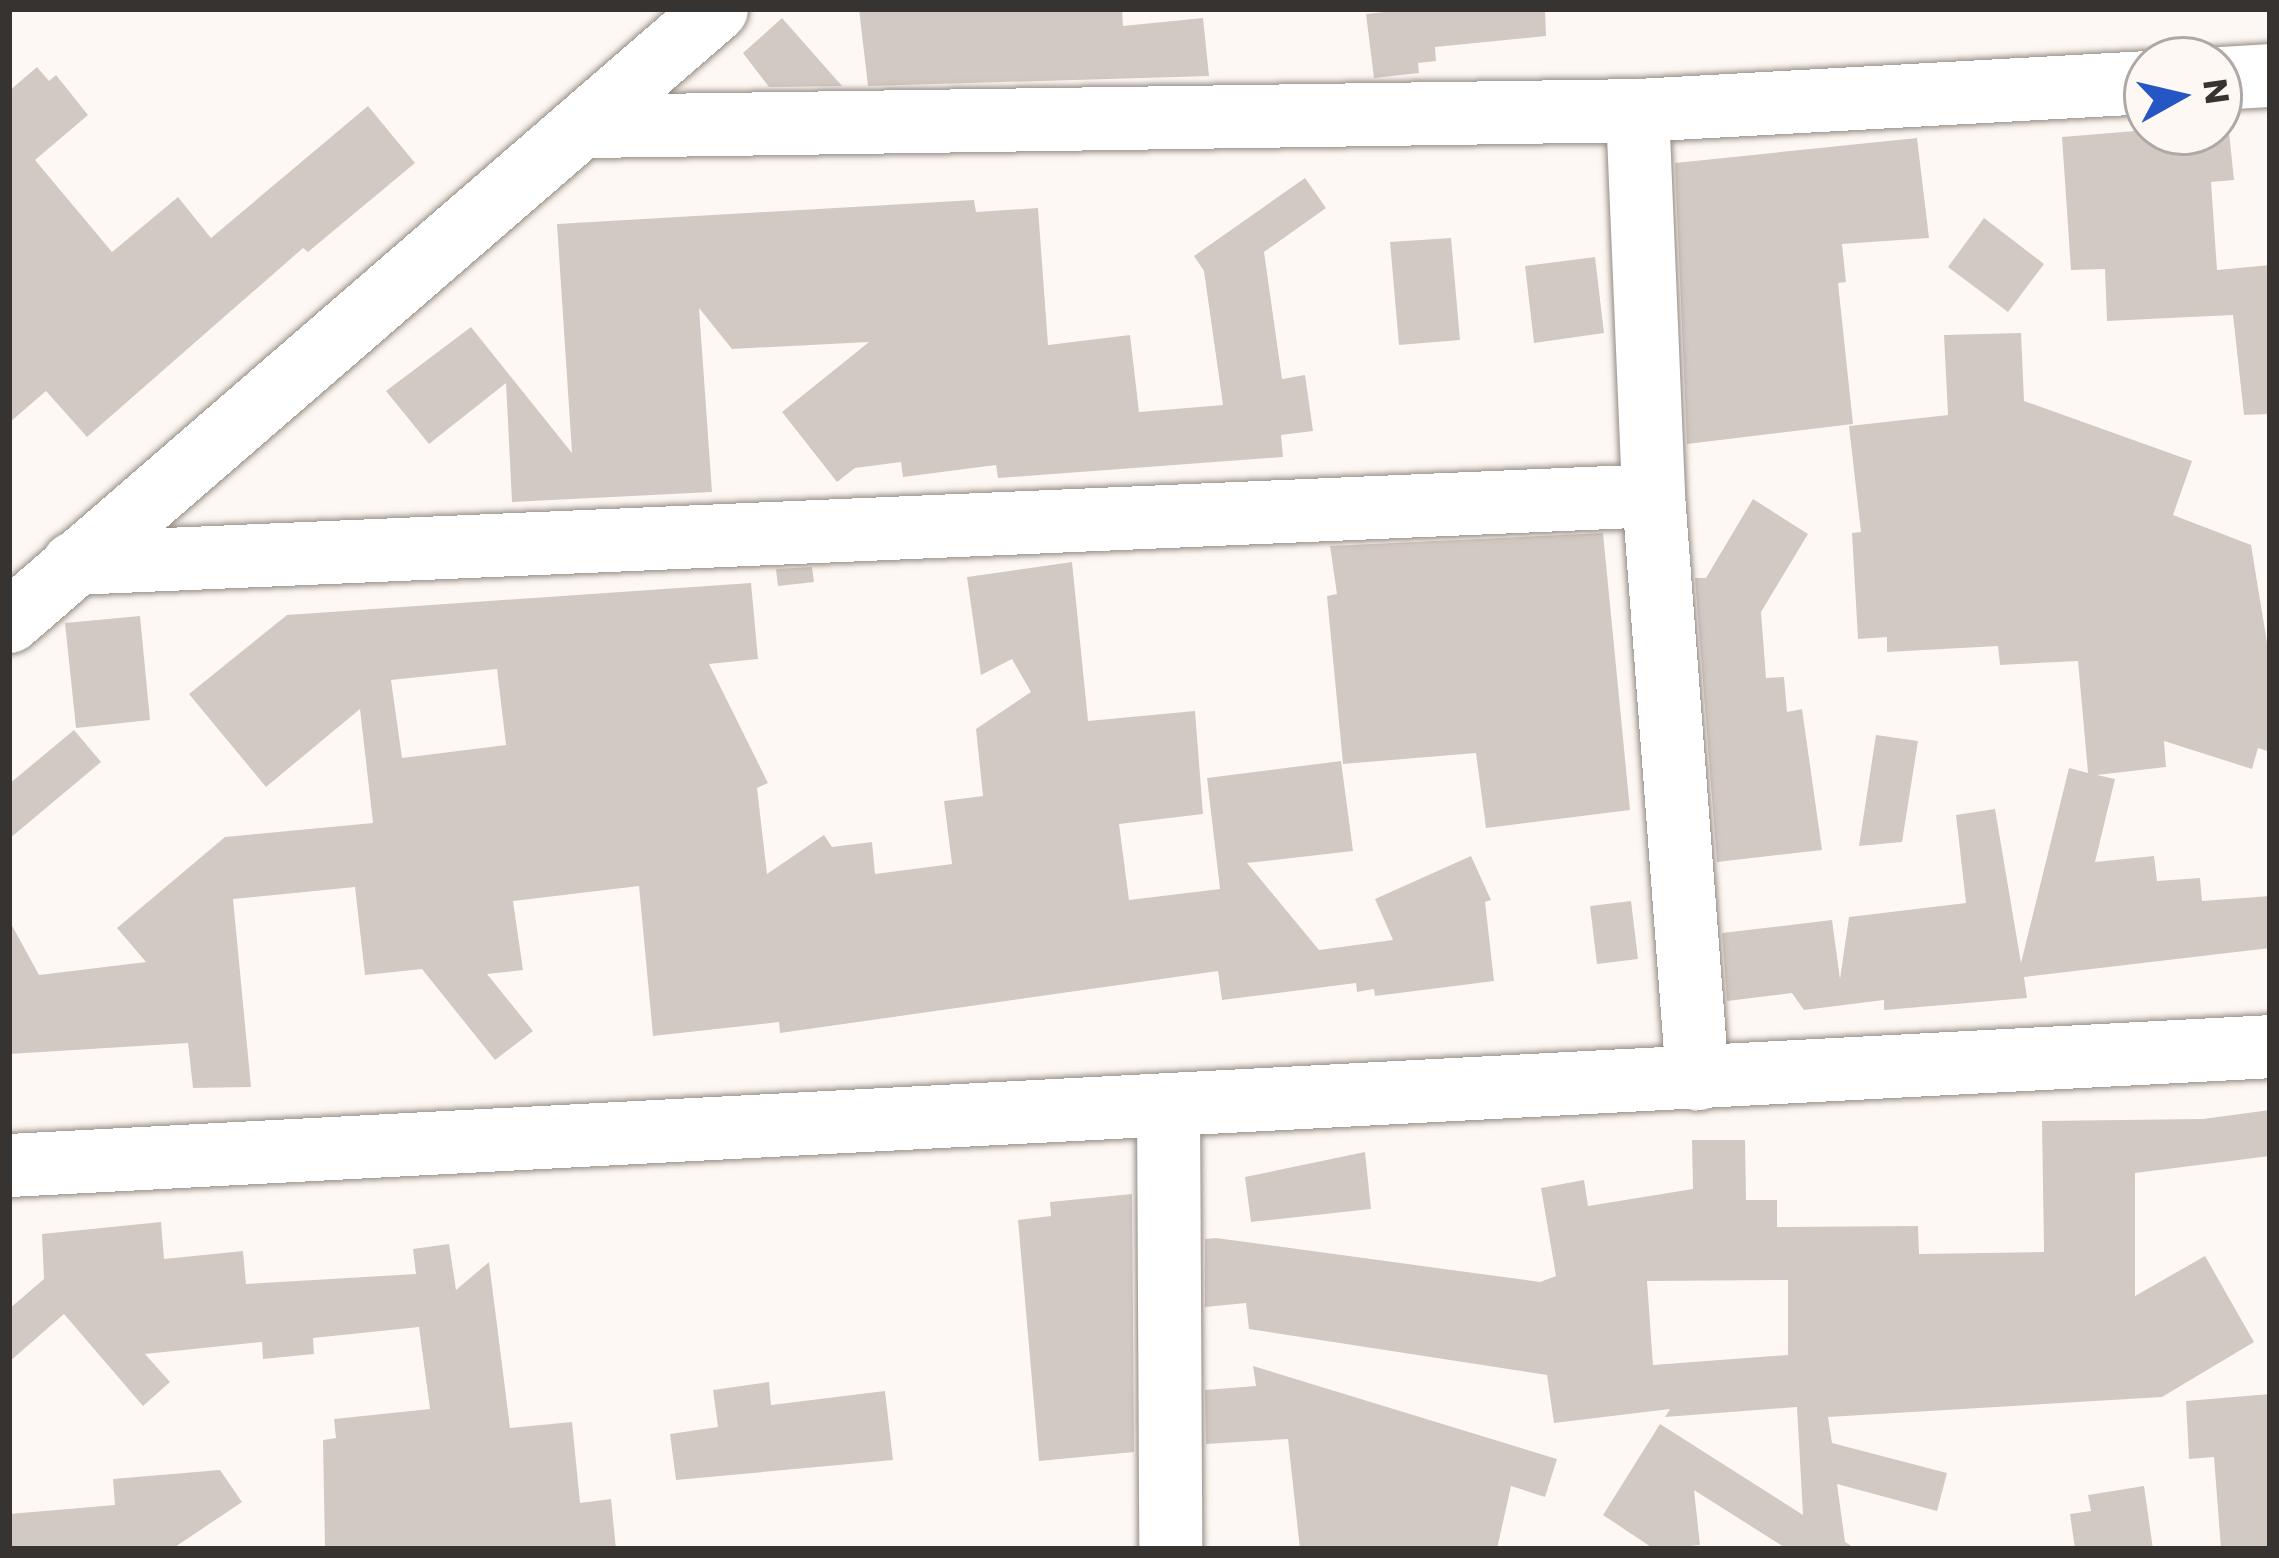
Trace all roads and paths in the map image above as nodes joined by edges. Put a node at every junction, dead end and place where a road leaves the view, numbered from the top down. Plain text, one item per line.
1 (716, 9) edge
2 (2123, 83) edge
3 (1636, 110) junction
4 (588, 126) junction
5 (1653, 495) junction
6 (74, 563) junction
7 (9, 621) edge
8 (2270, 1046) edge
9 (1697, 1078) junction
10 (1168, 1104) junction
11 (9, 1165) edge
12 (1171, 1549) edge

1 - 4 street
2 - 3 street
3 - 4 street
3 - 5 street
4 - 6 street
5 - 6 street
5 - 9 street
6 - 7 street
8 - 9 street
9 - 10 street
10 - 11 street
10 - 12 street

